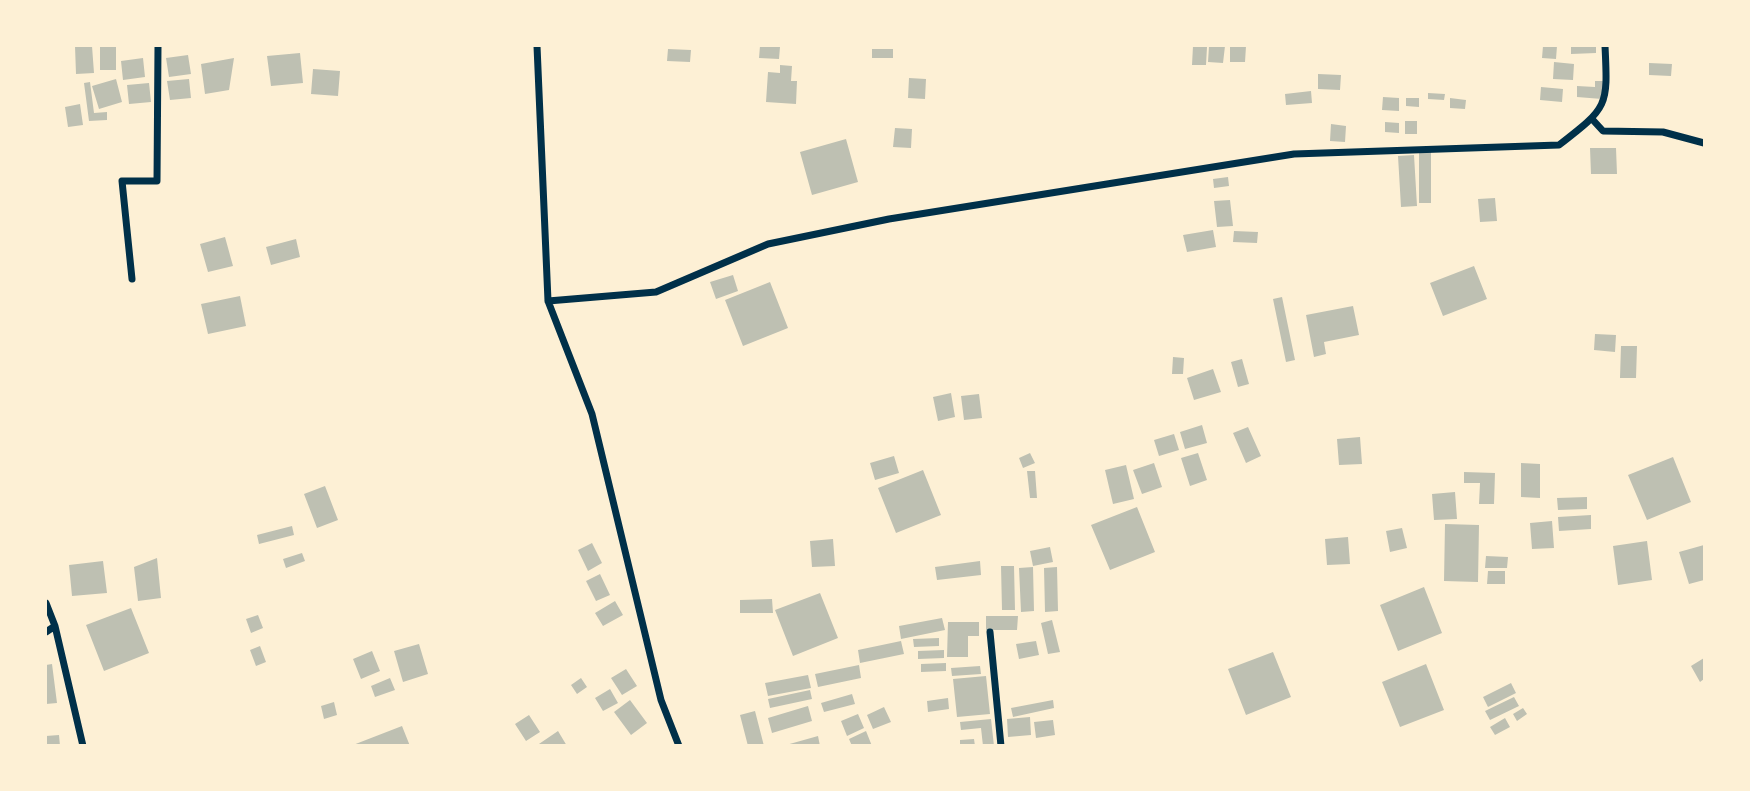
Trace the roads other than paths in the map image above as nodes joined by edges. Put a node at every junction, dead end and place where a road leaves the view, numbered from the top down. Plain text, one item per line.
1 (158, 46) edge
2 (537, 46) edge
3 (1605, 46) edge
4 (1592, 119) junction
5 (1704, 143) edge
6 (132, 279) dead end
7 (548, 301) junction
8 (46, 603) edge
9 (55, 626) junction
10 (46, 632) edge
11 (990, 632) dead end
12 (83, 746) edge
13 (679, 746) edge
14 (1001, 746) edge

1 - 6 street
2 - 7 street
3 - 4 street
4 - 5 street
4 - 7 street
7 - 13 street
8 - 9 street
9 - 10 street
9 - 12 street
11 - 14 street

